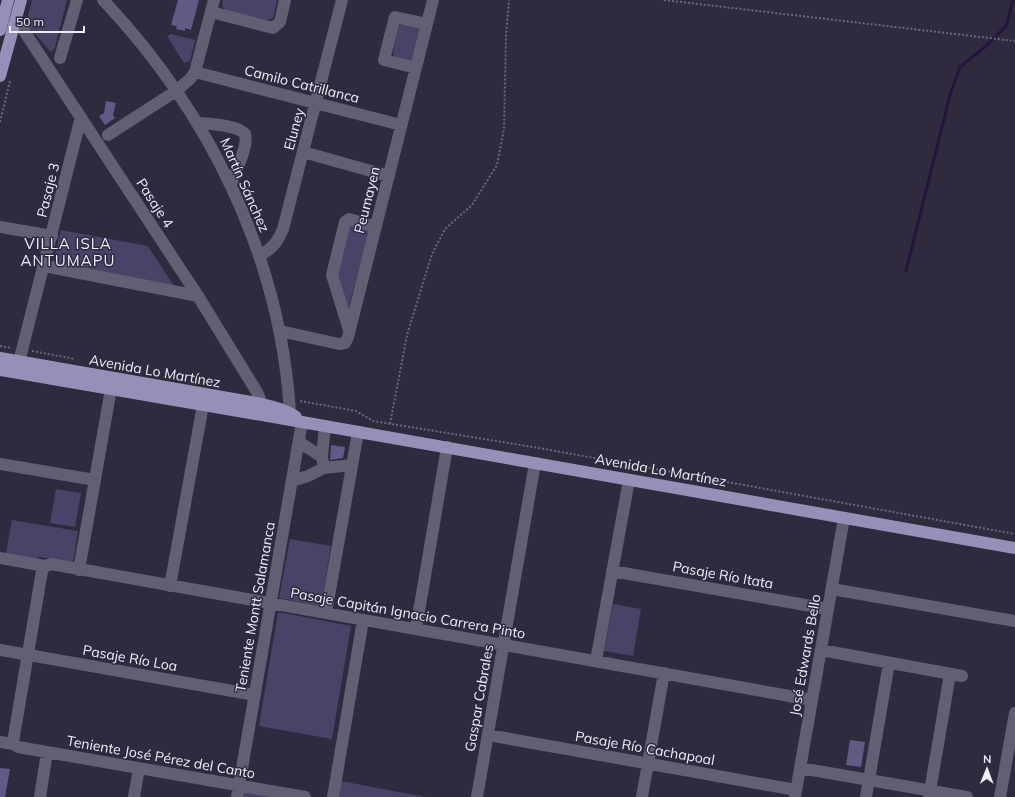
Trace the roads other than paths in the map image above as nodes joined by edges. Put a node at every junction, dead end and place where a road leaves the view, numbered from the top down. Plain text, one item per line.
1 (8, 0) edge
2 (21, 0) edge
3 (78, 0) edge
4 (103, 0) edge
5 (214, 0) edge
6 (285, 0) edge
7 (342, 0) edge
8 (433, 0) edge
9 (210, 12) junction
10 (4, 24) edge
11 (427, 24) junction
12 (60, 58) dead end
13 (416, 68) junction
14 (195, 72) junction
15 (0, 76) edge
16 (176, 91) junction
17 (316, 103) junction
18 (81, 117) junction
19 (198, 123) junction
20 (402, 125) junction
21 (108, 135) dead end
22 (303, 152) junction
23 (388, 176) junction
24 (231, 184) junction
25 (376, 226) junction
26 (0, 227) edge
27 (52, 236) junction
28 (259, 256) junction
29 (44, 266) junction
30 (198, 296) junction
31 (280, 331) junction
32 (349, 331) junction
33 (0, 358) edge
34 (20, 362) junction
35 (0, 370) edge
36 (111, 389) junction
37 (262, 404) junction
38 (203, 405) junction
39 (290, 413) junction
40 (302, 422) junction
41 (325, 426) junction
42 (358, 432) junction
43 (299, 442) junction
44 (447, 447) junction
45 (323, 462) junction
46 (535, 463) junction
47 (0, 464) edge
48 (352, 465) junction
49 (95, 480) junction
50 (629, 480) junction
51 (292, 481) junction
52 (844, 518) junction
53 (1015, 548) edge
54 (0, 558) edge
55 (45, 566) junction
56 (79, 570) junction
57 (612, 572) junction
58 (170, 586) junction
59 (832, 589) junction
60 (270, 603) junction
61 (828, 609) junction
62 (326, 613) junction
63 (362, 620) junction
64 (1015, 621) edge
65 (416, 629) junction
66 (504, 645) junction
67 (0, 650) edge
68 (821, 650) junction
69 (28, 655) junction
70 (596, 661) junction
71 (889, 663) junction
72 (664, 673) junction
73 (254, 695) junction
74 (812, 700) junction
75 (1015, 713) edge
76 (488, 735) junction
77 (0, 742) edge
78 (14, 744) junction
79 (47, 752) junction
80 (648, 763) junction
81 (139, 768) junction
82 (800, 768) junction
83 (869, 780) junction
84 (238, 791) edge
85 (795, 793) edge
86 (929, 794) edge
87 (291, 796) edge
88 (40, 797) edge
89 (134, 797) edge
90 (305, 797) edge
91 (333, 797) edge
92 (478, 797) edge
93 (642, 797) edge
94 (866, 797) edge
95 (967, 797) edge
96 (1000, 797) edge

1 - 10 main road
2 - 10 main road
3 - 12 street
4 - 16 street, Martín Sánchez
5 - 9 street
6 - 9 street
7 - 17 street, Eluney
8 - 11 street, Peumayen
9 - 14 street
10 - 15 main road
10 - 18 street, Pasaje 4
11 - 13 street, Peumayen
11 - 13 street
13 - 20 street, Peumayen
14 - 16 street
14 - 17 street, Camilo Catrillanca
16 - 19 street, Martín Sánchez
16 - 21 street
17 - 20 street, Camilo Catrillanca
17 - 22 street, Eluney
18 - 27 street, Pasaje 3
18 - 30 street, Pasaje 4
19 - 24 street, Martín Sánchez
19 - 24 street
20 - 23 street, Peumayen
22 - 23 street
22 - 28 street, Eluney
23 - 25 street, Peumayen
24 - 28 street, Martín Sánchez
25 - 32 street, Peumayen
25 - 32 street
26 - 27 street
27 - 29 street, Pasaje 3
28 - 31 street, Martín Sánchez
29 - 30 street
29 - 34 street, Pasaje 3
30 - 37 street, Pasaje 4
31 - 32 street, Peumayen
31 - 39 street, Martín Sánchez
33 - 34 main road, Avenida Lo Martínez
34 - 37 main road, Avenida Lo Martínez
35 - 36 main road, Avenida Lo Martínez
36 - 38 main road, Avenida Lo Martínez
36 - 49 street
37 - 39 main road, Avenida Lo Martínez
38 - 40 main road, Avenida Lo Martínez
38 - 58 street
39 - 40 main road, Avenida Lo Martínez
40 - 41 main road, Avenida Lo Martínez
40 - 43 street, Teniente Montt Salamanca
41 - 42 main road, Avenida Lo Martínez
41 - 45 street
42 - 44 main road, Avenida Lo Martínez
42 - 48 street
43 - 45 street
43 - 51 street, Teniente Montt Salamanca
44 - 46 main road, Avenida Lo Martínez
44 - 65 street
45 - 48 street
45 - 51 street
46 - 50 main road, Avenida Lo Martínez
46 - 66 street, Gaspar Cabrales
47 - 49 street
48 - 62 street
49 - 56 street
50 - 52 main road, Avenida Lo Martínez
50 - 57 street
51 - 60 street, Teniente Montt Salamanca
52 - 53 main road, Avenida Lo Martínez
52 - 59 street, José Edwards Bello
54 - 55 street, Pasaje Capitán Ignacio Carrera Pinto
55 - 56 street, Pasaje Capitán Ignacio Carrera Pinto
55 - 69 street
56 - 58 street, Pasaje Capitán Ignacio Carrera Pinto
57 - 61 street, Pasaje Río Itata
57 - 70 street
58 - 60 street, Pasaje Capitán Ignacio Carrera Pinto
59 - 61 street, José Edwards Bello
59 - 64 street
60 - 62 street, Pasaje Capitán Ignacio Carrera Pinto
60 - 73 street, Teniente Montt Salamanca
61 - 68 street, José Edwards Bello
62 - 63 street, Pasaje Capitán Ignacio Carrera Pinto
63 - 65 street, Pasaje Capitán Ignacio Carrera Pinto
63 - 91 street
65 - 66 street, Pasaje Capitán Ignacio Carrera Pinto
66 - 70 street, Pasaje Capitán Ignacio Carrera Pinto
66 - 76 street, Gaspar Cabrales
67 - 69 street, Pasaje Río Loa
68 - 71 street
68 - 74 street, José Edwards Bello
69 - 73 street, Pasaje Río Loa
69 - 78 street
70 - 72 street, Pasaje Capitán Ignacio Carrera Pinto
71 - 83 street
71 - 86 street
72 - 74 street, Pasaje Capitán Ignacio Carrera Pinto
72 - 80 street
73 - 84 street, Teniente Montt Salamanca
74 - 82 street, José Edwards Bello
75 - 96 street
76 - 80 street, Pasaje Río Cachapoal
76 - 92 street, Gaspar Cabrales
77 - 78 street, Teniente José Pérez del Canto
78 - 79 street, Teniente José Pérez del Canto
79 - 81 street, Teniente José Pérez del Canto
79 - 88 street
80 - 85 street, Pasaje Río Cachapoal
80 - 93 street
81 - 84 street, Teniente José Pérez del Canto
81 - 89 street
82 - 83 street
82 - 85 street, José Edwards Bello
83 - 86 street
83 - 94 street
84 - 87 street, Teniente José Pérez del Canto
86 - 95 street
87 - 90 street, Teniente José Pérez del Canto

